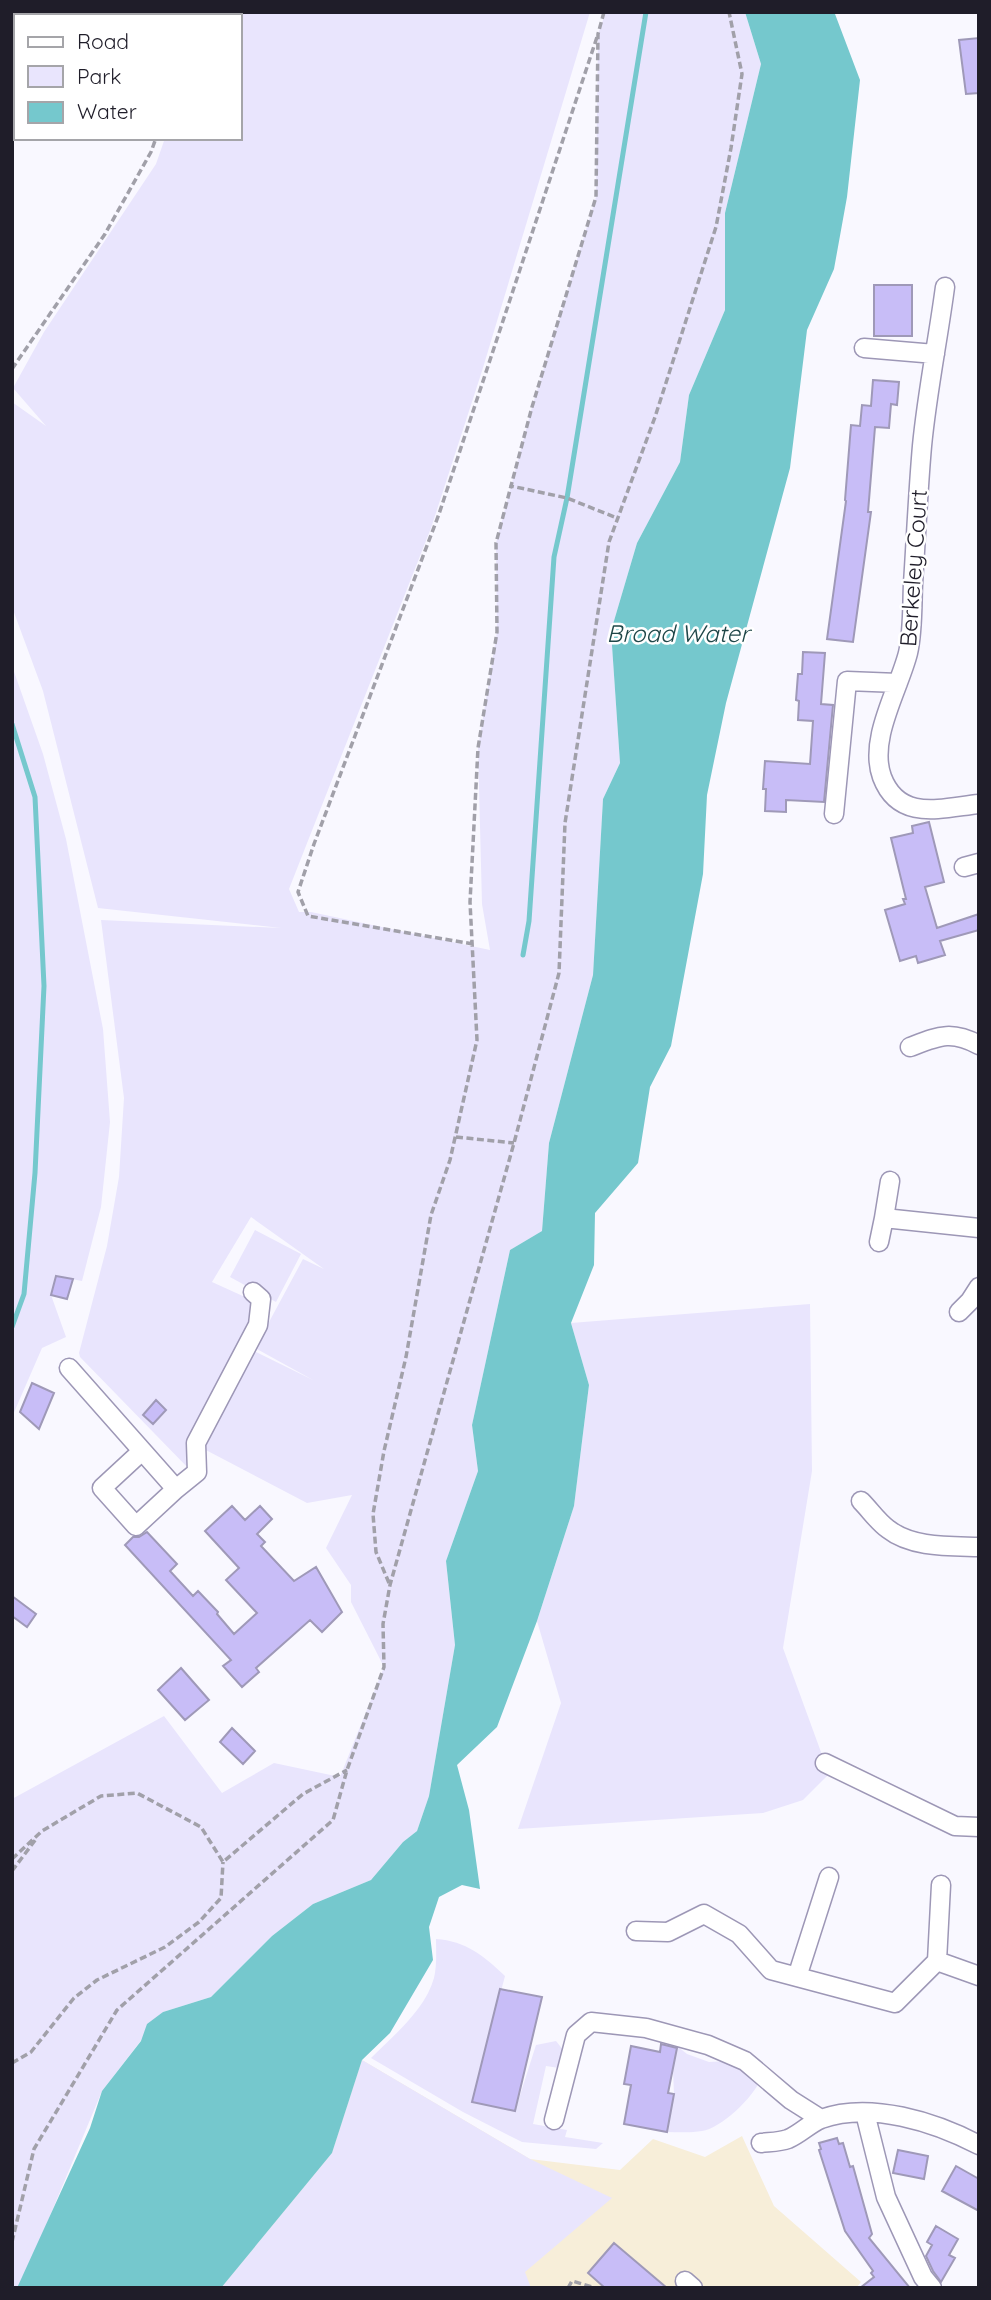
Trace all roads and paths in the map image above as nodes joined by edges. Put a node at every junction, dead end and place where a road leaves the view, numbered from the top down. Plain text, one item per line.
1 (604, 12) edge
2 (729, 12) edge
3 (598, 34) junction
4 (155, 140) edge
5 (945, 287) dead end
6 (864, 348) dead end
7 (935, 354) junction
8 (12, 369) edge
9 (511, 486) junction
10 (617, 518) junction
11 (898, 683) junction
12 (979, 804) edge
13 (834, 814) dead end
14 (473, 944) junction
15 (979, 1045) edge
16 (910, 1046) dead end
17 (456, 1138) junction
18 (514, 1143) junction
19 (890, 1181) dead end
20 (884, 1218) junction
21 (979, 1228) edge
22 (879, 1242) dead end
23 (979, 1287) edge
24 (253, 1292) dead end
25 (959, 1312) dead end
26 (69, 1368) dead end
27 (142, 1451) junction
28 (176, 1489) junction
29 (861, 1501) dead end
30 (979, 1547) edge
31 (390, 1585) junction
32 (825, 1763) dead end
33 (347, 1770) junction
34 (979, 1827) edge
35 (42, 1831) junction
36 (12, 1859) edge
37 (223, 1862) junction
38 (12, 1871) edge
39 (829, 1877) dead end
40 (941, 1885) dead end
41 (636, 1931) dead end
42 (937, 1961) junction
43 (979, 1976) edge
44 (797, 1977) junction
45 (12, 2063) edge
46 (865, 2113) junction
47 (821, 2119) junction
48 (554, 2120) dead end
49 (761, 2143) dead end
50 (979, 2145) edge
51 (12, 2242) edge
52 (568, 2288) edge
53 (596, 2288) edge
54 (932, 2288) edge

1 - 3 path
2 - 10 path
3 - 9 path
3 - 14 path
4 - 8 path
5 - 7 street, Berkeley Court
6 - 7 street
7 - 11 street, Berkeley Court
9 - 10 path
9 - 14 path
10 - 18 path
11 - 12 street, Berkeley Court
11 - 13 street
14 - 17 path
15 - 16 street
17 - 18 path
17 - 31 path
18 - 31 path
19 - 20 street
20 - 21 street
20 - 22 street
23 - 25 street
24 - 28 street
26 - 27 street
27 - 28 street
27 - 28 street
29 - 30 street
31 - 33 path
32 - 34 street
33 - 37 path
33 - 51 path
35 - 36 path
35 - 37 path
35 - 38 path
37 - 45 path
39 - 44 street
40 - 42 street
41 - 44 street
42 - 43 street
42 - 44 street
46 - 47 street
46 - 50 street
46 - 54 street
47 - 48 street
47 - 49 street
52 - 53 path

